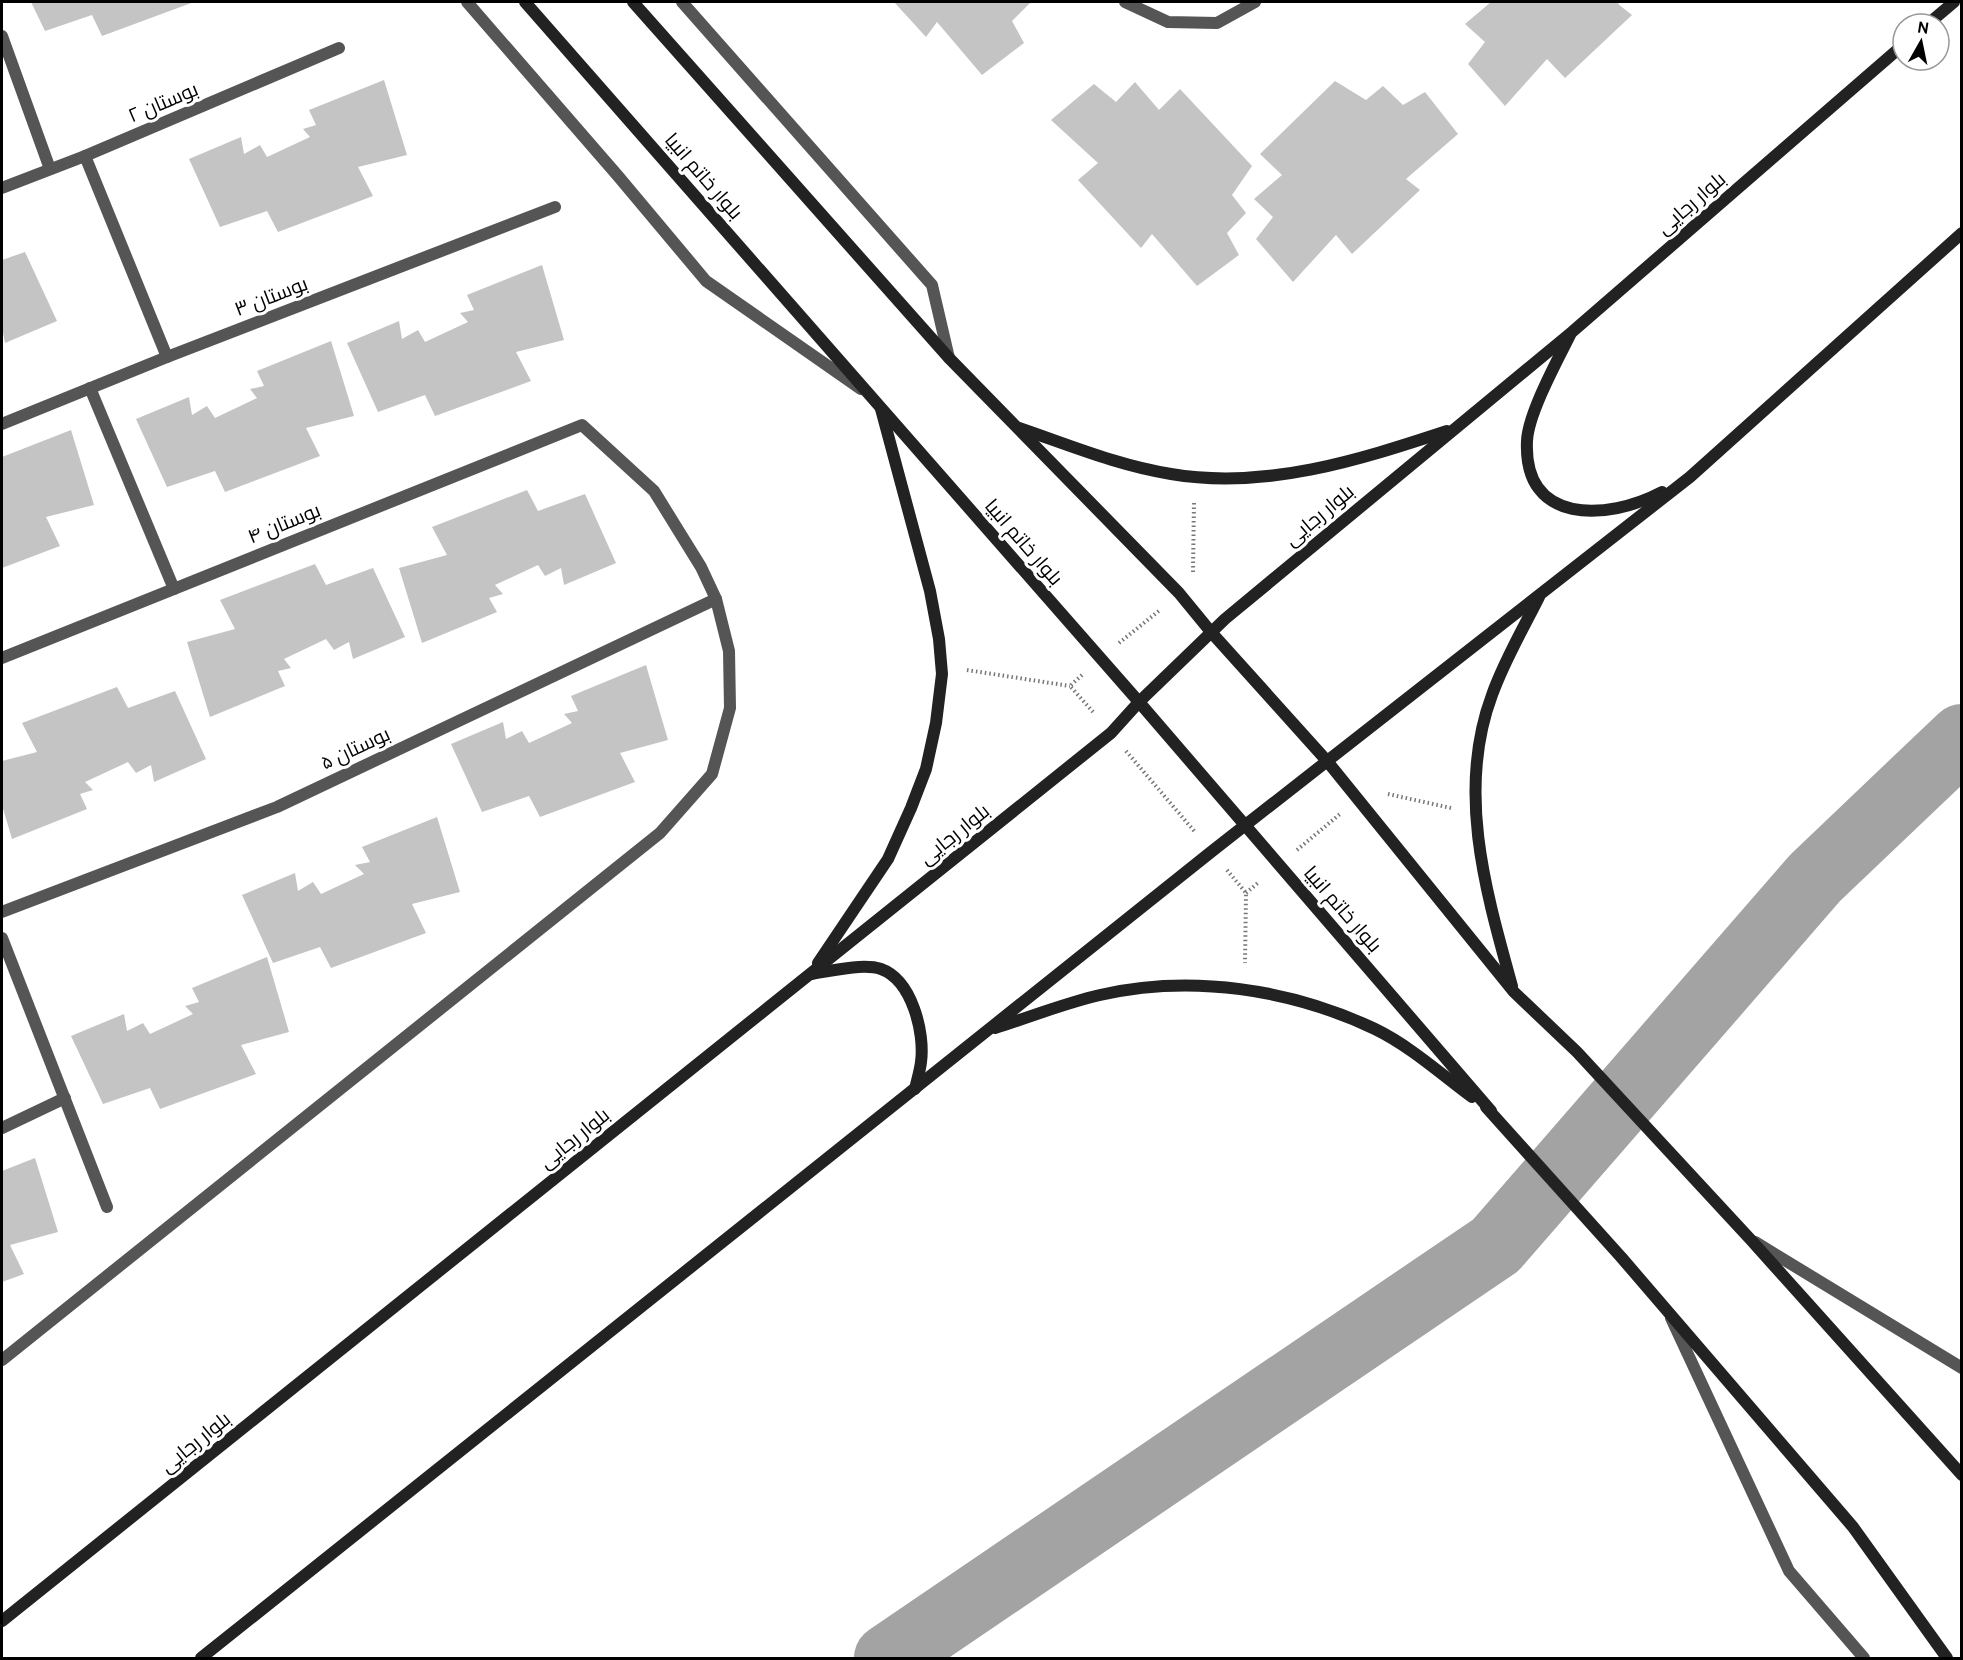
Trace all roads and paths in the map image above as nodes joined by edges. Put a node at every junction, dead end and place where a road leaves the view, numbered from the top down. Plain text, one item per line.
1 (467, 2) edge
2 (525, 2) edge
3 (633, 2) edge
4 (681, 2) edge
5 (1125, 2) edge
6 (1254, 2) edge
7 (1954, 2) edge
8 (1942, 12) edge
9 (2, 36) edge
10 (339, 48) dead end
11 (1891, 55) edge
12 (85, 156) junction
13 (51, 169) junction
14 (2, 188) edge
15 (555, 207) dead end
16 (1962, 233) edge
17 (1572, 332) junction
18 (167, 357) junction
19 (949, 358) junction
20 (90, 388) junction
21 (870, 395) junction
22 (880, 405) junction
23 (2, 424) edge
24 (1015, 427) junction
25 (1454, 429) junction
26 (1194, 476) junction
27 (1690, 477) junction
28 (174, 589) junction
29 (1179, 593) junction
30 (1541, 593) junction
31 (716, 599) junction
32 (1211, 632) junction
33 (2, 658) edge
34 (1100, 660) junction
35 (941, 666) junction
36 (1070, 686) junction
37 (1139, 702) junction
38 (1111, 733) junction
39 (1327, 760) junction
40 (1358, 799) junction
41 (1475, 814) junction
42 (1244, 826) junction
43 (1211, 852) junction
44 (1279, 865) junction
45 (1246, 893) junction
46 (2, 912) edge
47 (2, 938) edge
48 (811, 974) junction
49 (1244, 991) junction
50 (1514, 992) junction
51 (988, 1030) junction
52 (915, 1089) junction
53 (65, 1098) junction
54 (1491, 1111) junction
55 (2, 1128) edge
56 (107, 1207) dead end
57 (1751, 1240) junction
58 (1668, 1312) junction
59 (2, 1360) edge
60 (1962, 1368) edge
61 (1962, 1475) edge
62 (2, 1621) edge
63 (201, 1659) edge
64 (1864, 1659) edge
65 (1947, 1659) edge

1 - 21 street
2 - 21 main road, بلوار خاتم انبیا
3 - 19 main road
4 - 19 street
5 - 6 street
7 - 8 main road
9 - 13 street
10 - 12 street, بوستان ۲
11 - 17 main road, بلوار رجایی
12 - 13 street, بوستان ۲
12 - 18 street
13 - 14 street, بوستان ۲
15 - 18 street, بوستان ۳
16 - 27 main road
17 - 25 main road, بلوار رجایی
17 - 27 main road
18 - 20 street, بوستان ۳
19 - 24 main road
20 - 23 street, بوستان ۳
20 - 28 street
21 - 22 main road, بلوار خاتم انبیا
22 - 34 main road, بلوار خاتم انبیا
22 - 35 main road
24 - 26 main road
24 - 29 main road
25 - 26 main road
25 - 32 main road, بلوار رجایی
26 - 29 path
27 - 30 main road
28 - 31 street, بوستان ۴
28 - 33 street, بوستان ۴
29 - 32 main road
29 - 34 path
30 - 39 main road
30 - 41 main road
31 - 46 street, بوستان ۵
31 - 59 street
32 - 37 main road, بلوار رجایی
32 - 39 main road
34 - 36 path
34 - 37 main road, بلوار خاتم انبیا
35 - 36 path
35 - 48 main road
36 - 38 path
37 - 38 main road, بلوار رجایی
37 - 42 main road, بلوار خاتم انبیا
38 - 43 path
38 - 48 main road, بلوار رجایی
39 - 40 main road
39 - 42 main road
40 - 41 path
40 - 44 path
40 - 50 main road
41 - 50 main road
42 - 43 main road
42 - 44 main road, بلوار خاتم انبیا
43 - 45 path
43 - 51 main road
44 - 45 path
44 - 54 main road, بلوار خاتم انبیا
45 - 49 path
47 - 53 street
48 - 52 main road
48 - 62 main road, بلوار رجایی
49 - 51 main road
49 - 54 main road
50 - 57 main road
51 - 52 main road
52 - 63 main road
53 - 55 street
53 - 56 street
54 - 58 main road
57 - 60 street
57 - 61 main road
58 - 64 street
58 - 65 main road

